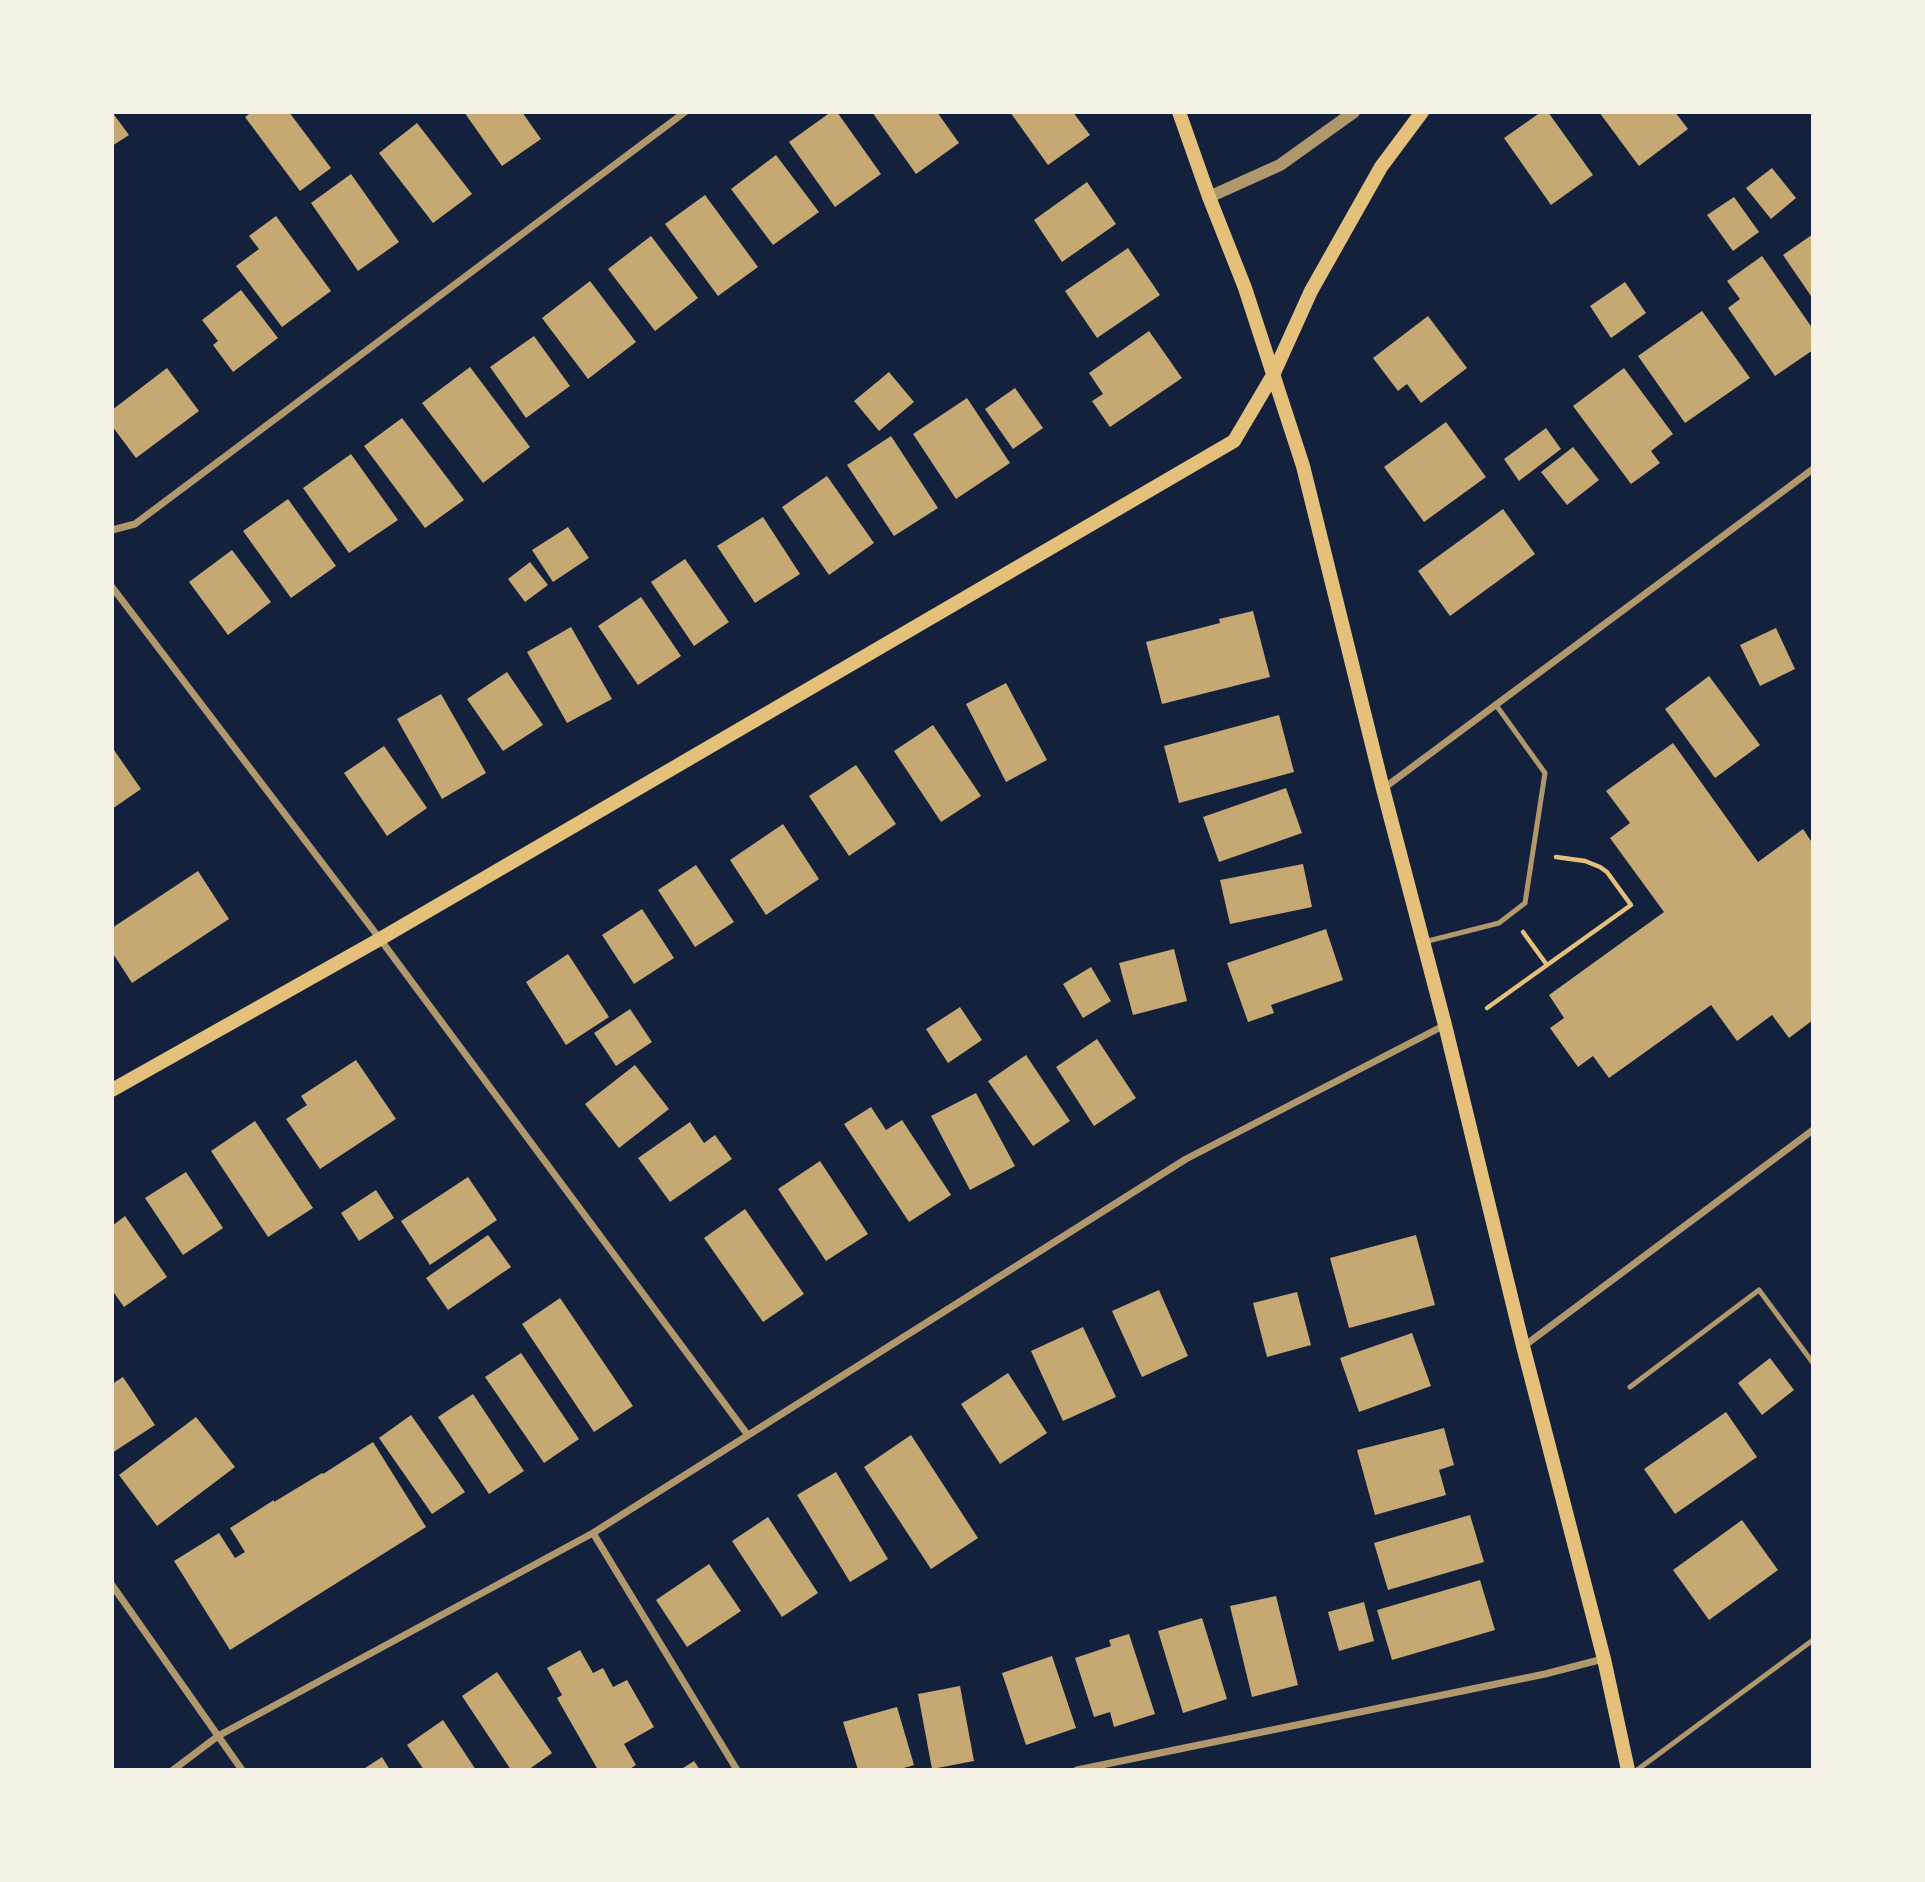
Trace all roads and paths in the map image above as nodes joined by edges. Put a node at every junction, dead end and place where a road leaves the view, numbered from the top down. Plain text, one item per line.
1 (685, 112) edge
2 (1179, 112) edge
3 (1354, 112) edge
4 (1422, 112) edge
5 (1209, 197) junction
6 (1273, 374) junction
7 (1813, 469) edge
8 (112, 530) edge
9 (112, 587) edge
10 (1496, 705) junction
11 (1383, 789) junction
12 (1533, 853) junction
13 (1510, 914) junction
14 (380, 939) junction
15 (1423, 942) junction
16 (1547, 965) junction
17 (1487, 1008) dead end
18 (1445, 1025) junction
19 (112, 1090) edge
20 (1813, 1130) edge
21 (1523, 1346) junction
22 (1813, 1363) edge
23 (1630, 1387) dead end
24 (747, 1434) junction
25 (593, 1533) junction
26 (112, 1586) edge
27 (1813, 1640) edge
28 (1604, 1659) junction
29 (218, 1737) junction
30 (173, 1770) edge
31 (242, 1770) edge
32 (737, 1770) edge
33 (1077, 1770) edge
34 (1628, 1770) edge
35 (1637, 1770) edge

1 - 8 street
2 - 5 main road
3 - 5 street
4 - 6 main road
5 - 6 main road
6 - 11 main road
6 - 14 main road
7 - 10 street
9 - 14 street
10 - 11 street
10 - 12 lane
11 - 15 main road
12 - 13 lane
12 - 16 path
13 - 15 lane
13 - 16 path
14 - 19 main road
14 - 24 street
15 - 18 main road
16 - 17 path
18 - 21 main road
18 - 24 street
20 - 21 street
21 - 28 main road
22 - 23 lane
24 - 25 street
25 - 29 street
25 - 32 street
26 - 29 street
27 - 35 lane
28 - 33 street
28 - 34 main road
29 - 30 street
29 - 31 street

